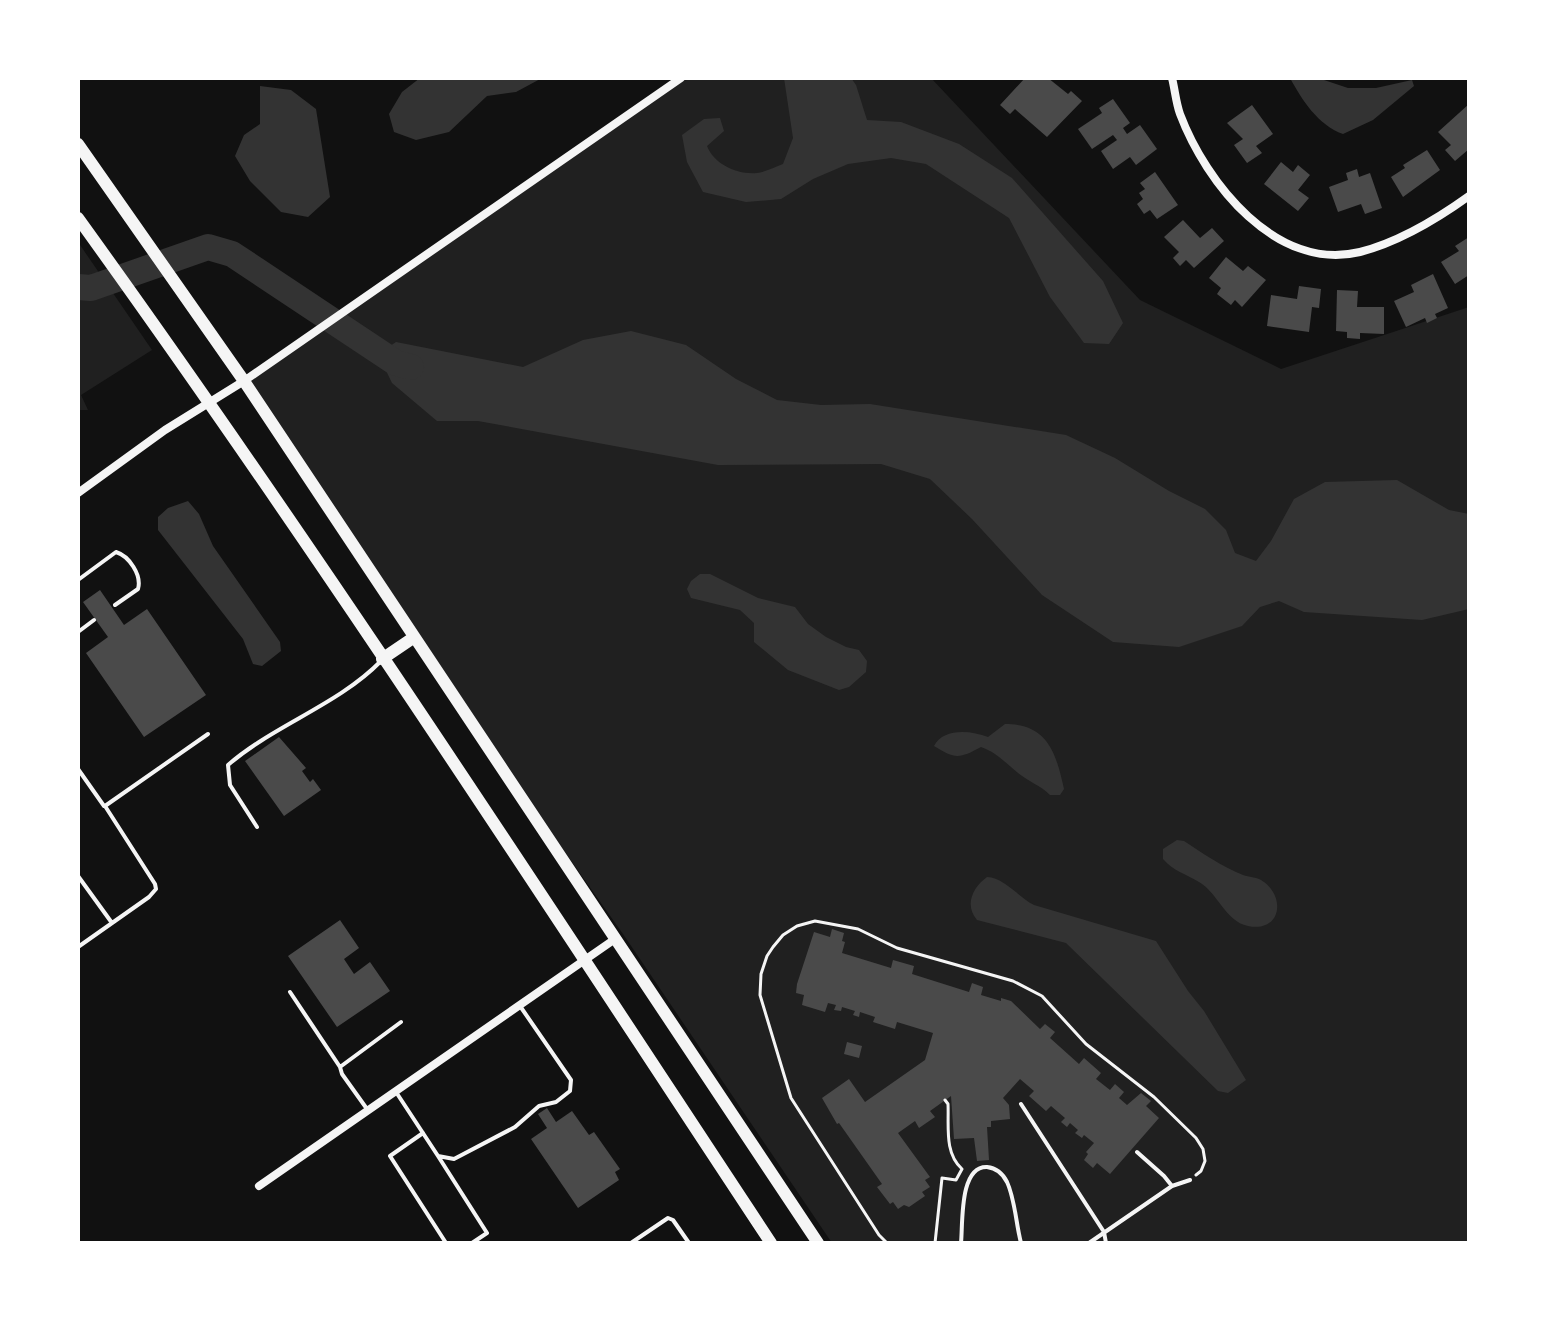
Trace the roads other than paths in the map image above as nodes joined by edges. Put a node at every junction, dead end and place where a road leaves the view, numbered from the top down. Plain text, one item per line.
1 (681, 78) edge
2 (1172, 78) edge
3 (78, 144) edge
4 (1469, 196) edge
5 (78, 218) edge
6 (244, 381) junction
7 (209, 401) junction
8 (78, 493) edge
9 (78, 580) edge
10 (115, 605) dead end
11 (94, 620) dead end
12 (78, 632) edge
13 (413, 638) junction
14 (382, 659) junction
15 (208, 734) dead end
16 (78, 769) edge
17 (105, 806) junction
18 (257, 827) dead end
19 (78, 876) edge
20 (112, 923) junction
21 (615, 939) junction
22 (78, 947) edge
23 (585, 960) junction
24 (290, 992) dead end
25 (520, 1006) junction
26 (401, 1022) dead end
27 (340, 1067) junction
28 (396, 1092) junction
29 (1021, 1104) dead end
30 (368, 1111) junction
31 (423, 1133) junction
32 (1137, 1152) dead end
33 (438, 1156) junction
34 (1190, 1180) road end
35 (259, 1186) dead end
36 (1172, 1186) junction
37 (1104, 1232) junction
38 (446, 1243) edge
39 (472, 1243) edge
40 (631, 1243) edge
41 (689, 1243) edge
42 (771, 1243) edge
43 (818, 1243) edge
44 (961, 1243) edge
45 (1021, 1243) edge
46 (1089, 1243) edge
47 (1106, 1243) edge

1 - 6 street
2 - 4 street
3 - 6 main road
5 - 7 main road
6 - 7 street
6 - 13 main road
7 - 8 street
7 - 14 main road
9 - 10 lane
11 - 12 lane
13 - 14 main road
13 - 21 main road
14 - 18 lane
14 - 23 main road
15 - 17 lane
16 - 17 lane
17 - 20 lane
19 - 20 lane
20 - 22 lane
21 - 23 street
21 - 43 main road
23 - 25 street
23 - 42 main road
24 - 27 lane
25 - 28 street
25 - 33 lane
26 - 27 lane
27 - 30 lane
28 - 30 street
28 - 31 lane
29 - 37 lane
30 - 35 street
31 - 33 lane
31 - 38 lane
32 - 36 lane
33 - 39 lane
34 - 36 lane
36 - 37 lane
37 - 46 lane
37 - 47 lane
40 - 41 lane
44 - 45 lane

